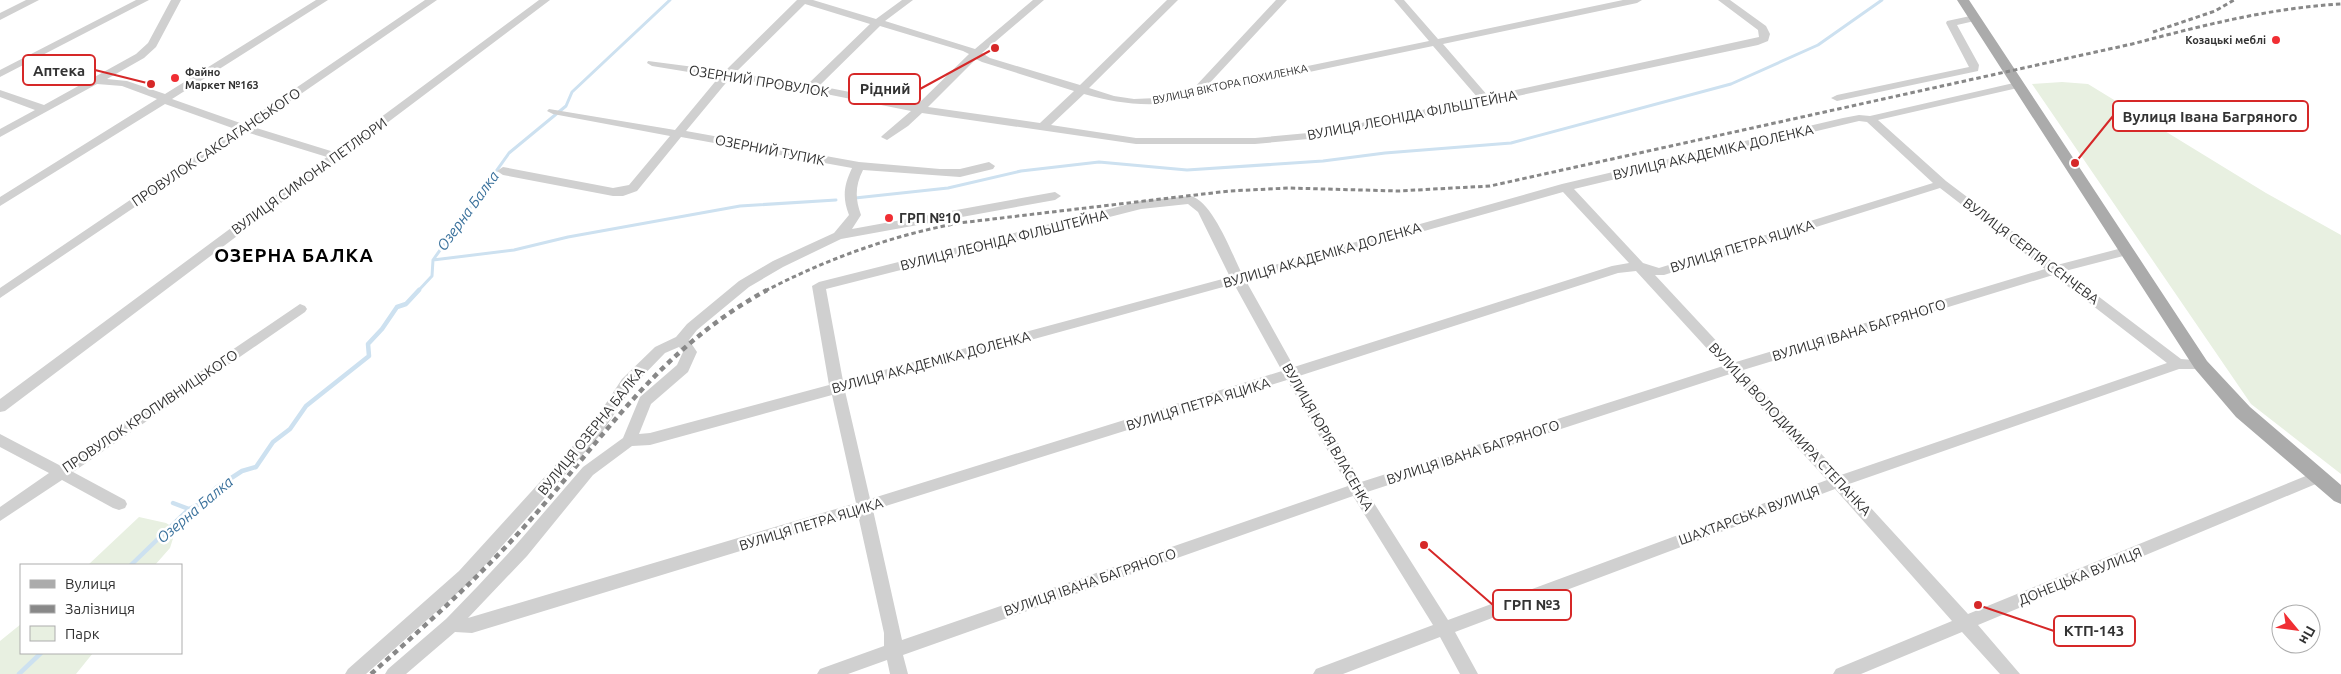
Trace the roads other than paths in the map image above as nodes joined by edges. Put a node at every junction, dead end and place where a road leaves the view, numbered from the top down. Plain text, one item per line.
1 (34, 0) edge
2 (144, 0) edge
3 (176, 0) edge
4 (323, 0) edge
5 (432, 0) edge
6 (545, 0) edge
7 (802, 0) edge
8 (908, 0) edge
9 (1039, 0) edge
10 (1173, 0) edge
11 (1282, 0) edge
12 (1399, 0) edge
13 (1637, 0) edge
14 (1723, 0) edge
15 (1963, 0) edge
16 (0, 17) edge
17 (1975, 18) junction
18 (878, 22) junction
19 (1436, 42) junction
20 (975, 54) junction
21 (652, 63) dead end
22 (125, 66) junction
23 (0, 74) edge
24 (726, 76) junction
25 (94, 81) junction
26 (123, 83) junction
27 (2018, 85) junction
28 (811, 88) junction
29 (1081, 89) junction
30 (1196, 92) junction
31 (0, 93) edge
32 (1837, 98) dead end
33 (164, 100) junction
34 (1487, 101) junction
35 (44, 109) junction
36 (918, 109) junction
37 (558, 112) dead end
38 (1870, 119) junction
39 (1043, 127) junction
40 (244, 128) junction
41 (679, 133) junction
42 (0, 134) edge
43 (887, 137) dead end
44 (335, 156) junction
45 (859, 166) junction
46 (989, 166) dead end
47 (503, 172) dead end
48 (1942, 184) junction
49 (1566, 187) junction
50 (1055, 196) dead end
51 (1191, 200) joint
52 (0, 202) edge
53 (838, 236) junction
54 (2126, 251) junction
55 (1639, 266) junction
56 (2055, 270) junction
57 (1238, 279) junction
58 (0, 294) edge
59 (300, 308) dead end
60 (681, 340) junction
61 (2178, 364) junction
62 (2201, 365) junction
63 (1733, 368) junction
64 (1291, 374) junction
65 (837, 387) junction
66 (0, 407) edge
67 (0, 440) edge
68 (629, 441) junction
69 (60, 473) junction
70 (2318, 478) junction
71 (1838, 482) junction
72 (1357, 489) junction
73 (2341, 496) edge
74 (119, 504) dead end
75 (863, 509) junction
76 (0, 515) edge
77 (452, 624) junction
78 (1965, 624) junction
79 (1444, 628) junction
80 (893, 651) junction
81 (354, 674) edge
82 (394, 674) edge
83 (826, 674) edge
84 (899, 674) edge
85 (1322, 674) edge
86 (1469, 674) edge
87 (1842, 674) edge
88 (2011, 674) edge

1 - 16 street
2 - 23 street
3 - 22 street
4 - 33 street
5 - 40 street, ПРОВУЛОК САКСАГАНСЬКОГО
6 - 44 street, ВУЛИЦЯ СИМОНА ПЕТЛЮРИ
7 - 18 street, ВУЛИЦЯ ВІКТОРА ПОХИЛЕНКА
7 - 24 street
8 - 18 street
9 - 20 street
10 - 29 street
11 - 30 street
12 - 19 street
13 - 19 street, ВУЛИЦЯ ВІКТОРА ПОХИЛЕНКА
14 - 34 street, ВУЛИЦЯ ЛЕОНІДА ФІЛЬШТЕЙНА
15 - 17 main road
17 - 27 main road
17 - 32 street
18 - 20 street, ВУЛИЦЯ ВІКТОРА ПОХИЛЕНКА
18 - 28 street
19 - 30 street, ВУЛИЦЯ ВІКТОРА ПОХИЛЕНКА
19 - 34 street
20 - 29 street, ВУЛИЦЯ ВІКТОРА ПОХИЛЕНКА
20 - 36 street
21 - 24 street, ОЗЕРНИЙ ПРОВУЛОК
22 - 25 street
22 - 26 street
24 - 28 street, ОЗЕРНИЙ ПРОВУЛОК
24 - 41 street
25 - 26 street
25 - 35 street
26 - 33 street
27 - 38 street, ВУЛИЦЯ АКАДЕМІКА ДОЛЕНКА
27 - 54 main road
28 - 36 street, ОЗЕРНИЙ ПРОВУЛОК
29 - 30 street, ВУЛИЦЯ ВІКТОРА ПОХИЛЕНКА
29 - 39 street
31 - 35 street
33 - 40 street
33 - 52 street
34 - 39 street, ВУЛИЦЯ ЛЕОНІДА ФІЛЬШТЕЙНА
35 - 42 street
36 - 39 street, ОЗЕРНИЙ ПРОВУЛОК
36 - 43 street
37 - 41 street, ОЗЕРНИЙ ТУПИК
38 - 48 street, ВУЛИЦЯ СЕРГІЯ СЄНЧЕВА
38 - 49 street, ВУЛИЦЯ АКАДЕМІКА ДОЛЕНКА
40 - 44 street
40 - 58 street, ПРОВУЛОК САКСАГАНСЬКОГО
41 - 45 street, ОЗЕРНИЙ ТУПИК
41 - 47 street
44 - 66 street, ВУЛИЦЯ СИМОНА ПЕТЛЮРИ
45 - 46 street, ОЗЕРНИЙ ТУПИК
45 - 53 street, ВУЛИЦЯ ОЗЕРНА БАЛКА
48 - 55 street, ВУЛИЦЯ ПЕТРА ЯЦИКА
48 - 56 street, ВУЛИЦЯ СЕРГІЯ СЄНЧЕВА
49 - 55 street, ВУЛИЦЯ ВОЛОДИМИРА СТЕПАНКА
49 - 57 street, ВУЛИЦЯ АКАДЕМІКА ДОЛЕНКА
50 - 53 street
51 - 57 street, ВУЛИЦЯ ЮРІЯ ВЛАСЕНКА
51 - 65 street, ВУЛИЦЯ ЛЕОНІДА ФІЛЬШТЕЙНА
53 - 60 street, ВУЛИЦЯ ОЗЕРНА БАЛКА
54 - 56 street, ВУЛИЦЯ ІВАНА БАГРЯНОГО
54 - 62 main road
55 - 63 street, ВУЛИЦЯ ВОЛОДИМИРА СТЕПАНКА
55 - 64 street, ВУЛИЦЯ ПЕТРА ЯЦИКА
56 - 61 street, ВУЛИЦЯ СЕРГІЯ СЄНЧЕВА
56 - 63 street, ВУЛИЦЯ ІВАНА БАГРЯНОГО
57 - 64 street, ВУЛИЦЯ ЮРІЯ ВЛАСЕНКА
57 - 65 street, ВУЛИЦЯ АКАДЕМІКА ДОЛЕНКА
59 - 69 street, ПРОВУЛОК КРОПИВНИЦЬКОГО
60 - 68 street
60 - 81 street, ВУЛИЦЯ ОЗЕРНА БАЛКА
61 - 62 street
61 - 71 street, ШАХТАРСЬКА ВУЛИЦЯ
62 - 70 main road
63 - 71 street, ВУЛИЦЯ ВОЛОДИМИРА СТЕПАНКА
63 - 72 street, ВУЛИЦЯ ІВАНА БАГРЯНОГО
64 - 72 street, ВУЛИЦЯ ЮРІЯ ВЛАСЕНКА
64 - 75 street, ВУЛИЦЯ ПЕТРА ЯЦИКА
65 - 68 street, ВУЛИЦЯ АКАДЕМІКА ДОЛЕНКА
65 - 75 street
67 - 69 street
68 - 77 street
69 - 74 street
69 - 76 street, ПРОВУЛОК КРОПИВНИЦЬКОГО
70 - 73 main road
70 - 78 street, ДОНЕЦЬКА ВУЛИЦЯ
71 - 78 street, ВУЛИЦЯ ВОЛОДИМИРА СТЕПАНКА
71 - 79 street, ШАХТАРСЬКА ВУЛИЦЯ
72 - 79 street, ВУЛИЦЯ ЮРІЯ ВЛАСЕНКА
72 - 80 street, ВУЛИЦЯ ІВАНА БАГРЯНОГО
75 - 77 street, ВУЛИЦЯ ПЕТРА ЯЦИКА
75 - 80 street
77 - 82 street
78 - 87 street, ДОНЕЦЬКА ВУЛИЦЯ
78 - 88 street, ВУЛИЦЯ ВОЛОДИМИРА СТЕПАНКА
79 - 85 street, ШАХТАРСЬКА ВУЛИЦЯ
79 - 86 street, ВУЛИЦЯ ЮРІЯ ВЛАСЕНКА
80 - 83 street, ВУЛИЦЯ ІВАНА БАГРЯНОГО
80 - 84 street

